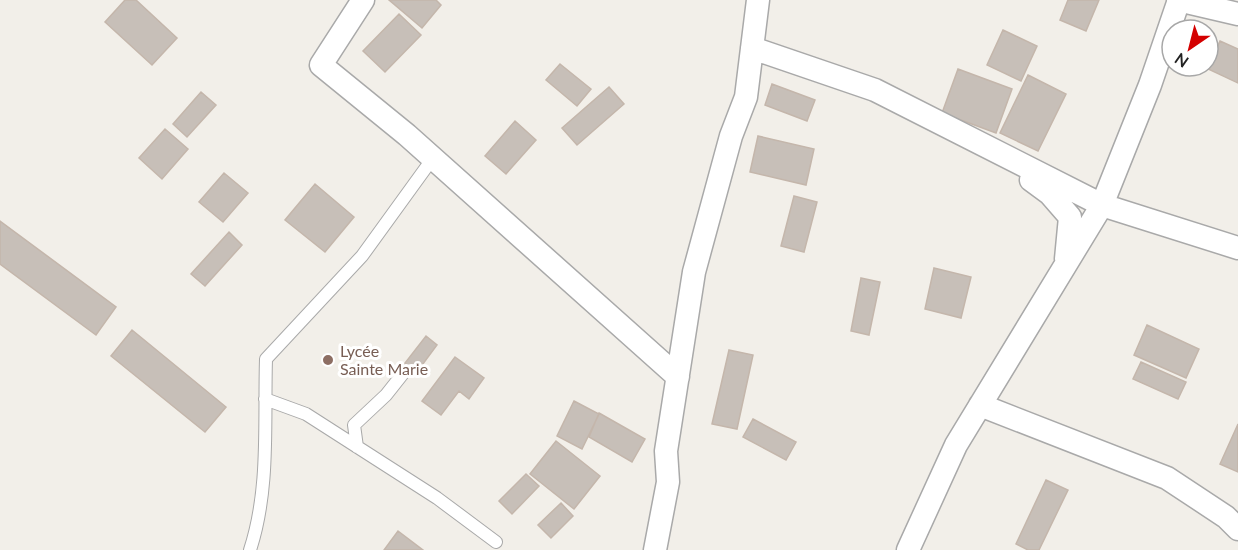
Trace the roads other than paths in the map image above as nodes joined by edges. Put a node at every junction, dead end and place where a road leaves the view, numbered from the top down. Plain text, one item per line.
1 (363, 0) edge
2 (758, 0) edge
3 (1178, 0) edge
4 (1238, 14) edge
5 (752, 48) junction
6 (987, 147) junction
7 (433, 158) junction
8 (1102, 205) junction
9 (1238, 248) edge
10 (1065, 267) junction
11 (405, 371) dead end
12 (678, 377) junction
13 (265, 399) junction
14 (980, 405) junction
15 (357, 447) junction
16 (1238, 529) edge
17 (496, 542) dead end
18 (250, 550) edge
19 (655, 550) edge
20 (908, 550) edge

1 - 7 street
2 - 5 street
3 - 4 street
3 - 8 street
5 - 6 street
5 - 12 street
6 - 8 street
6 - 10 street
7 - 12 street
7 - 13 lane
8 - 9 street
8 - 10 street
10 - 14 street
11 - 15 lane
12 - 19 street
13 - 15 lane
13 - 18 lane
14 - 16 street
14 - 20 street
15 - 17 lane

